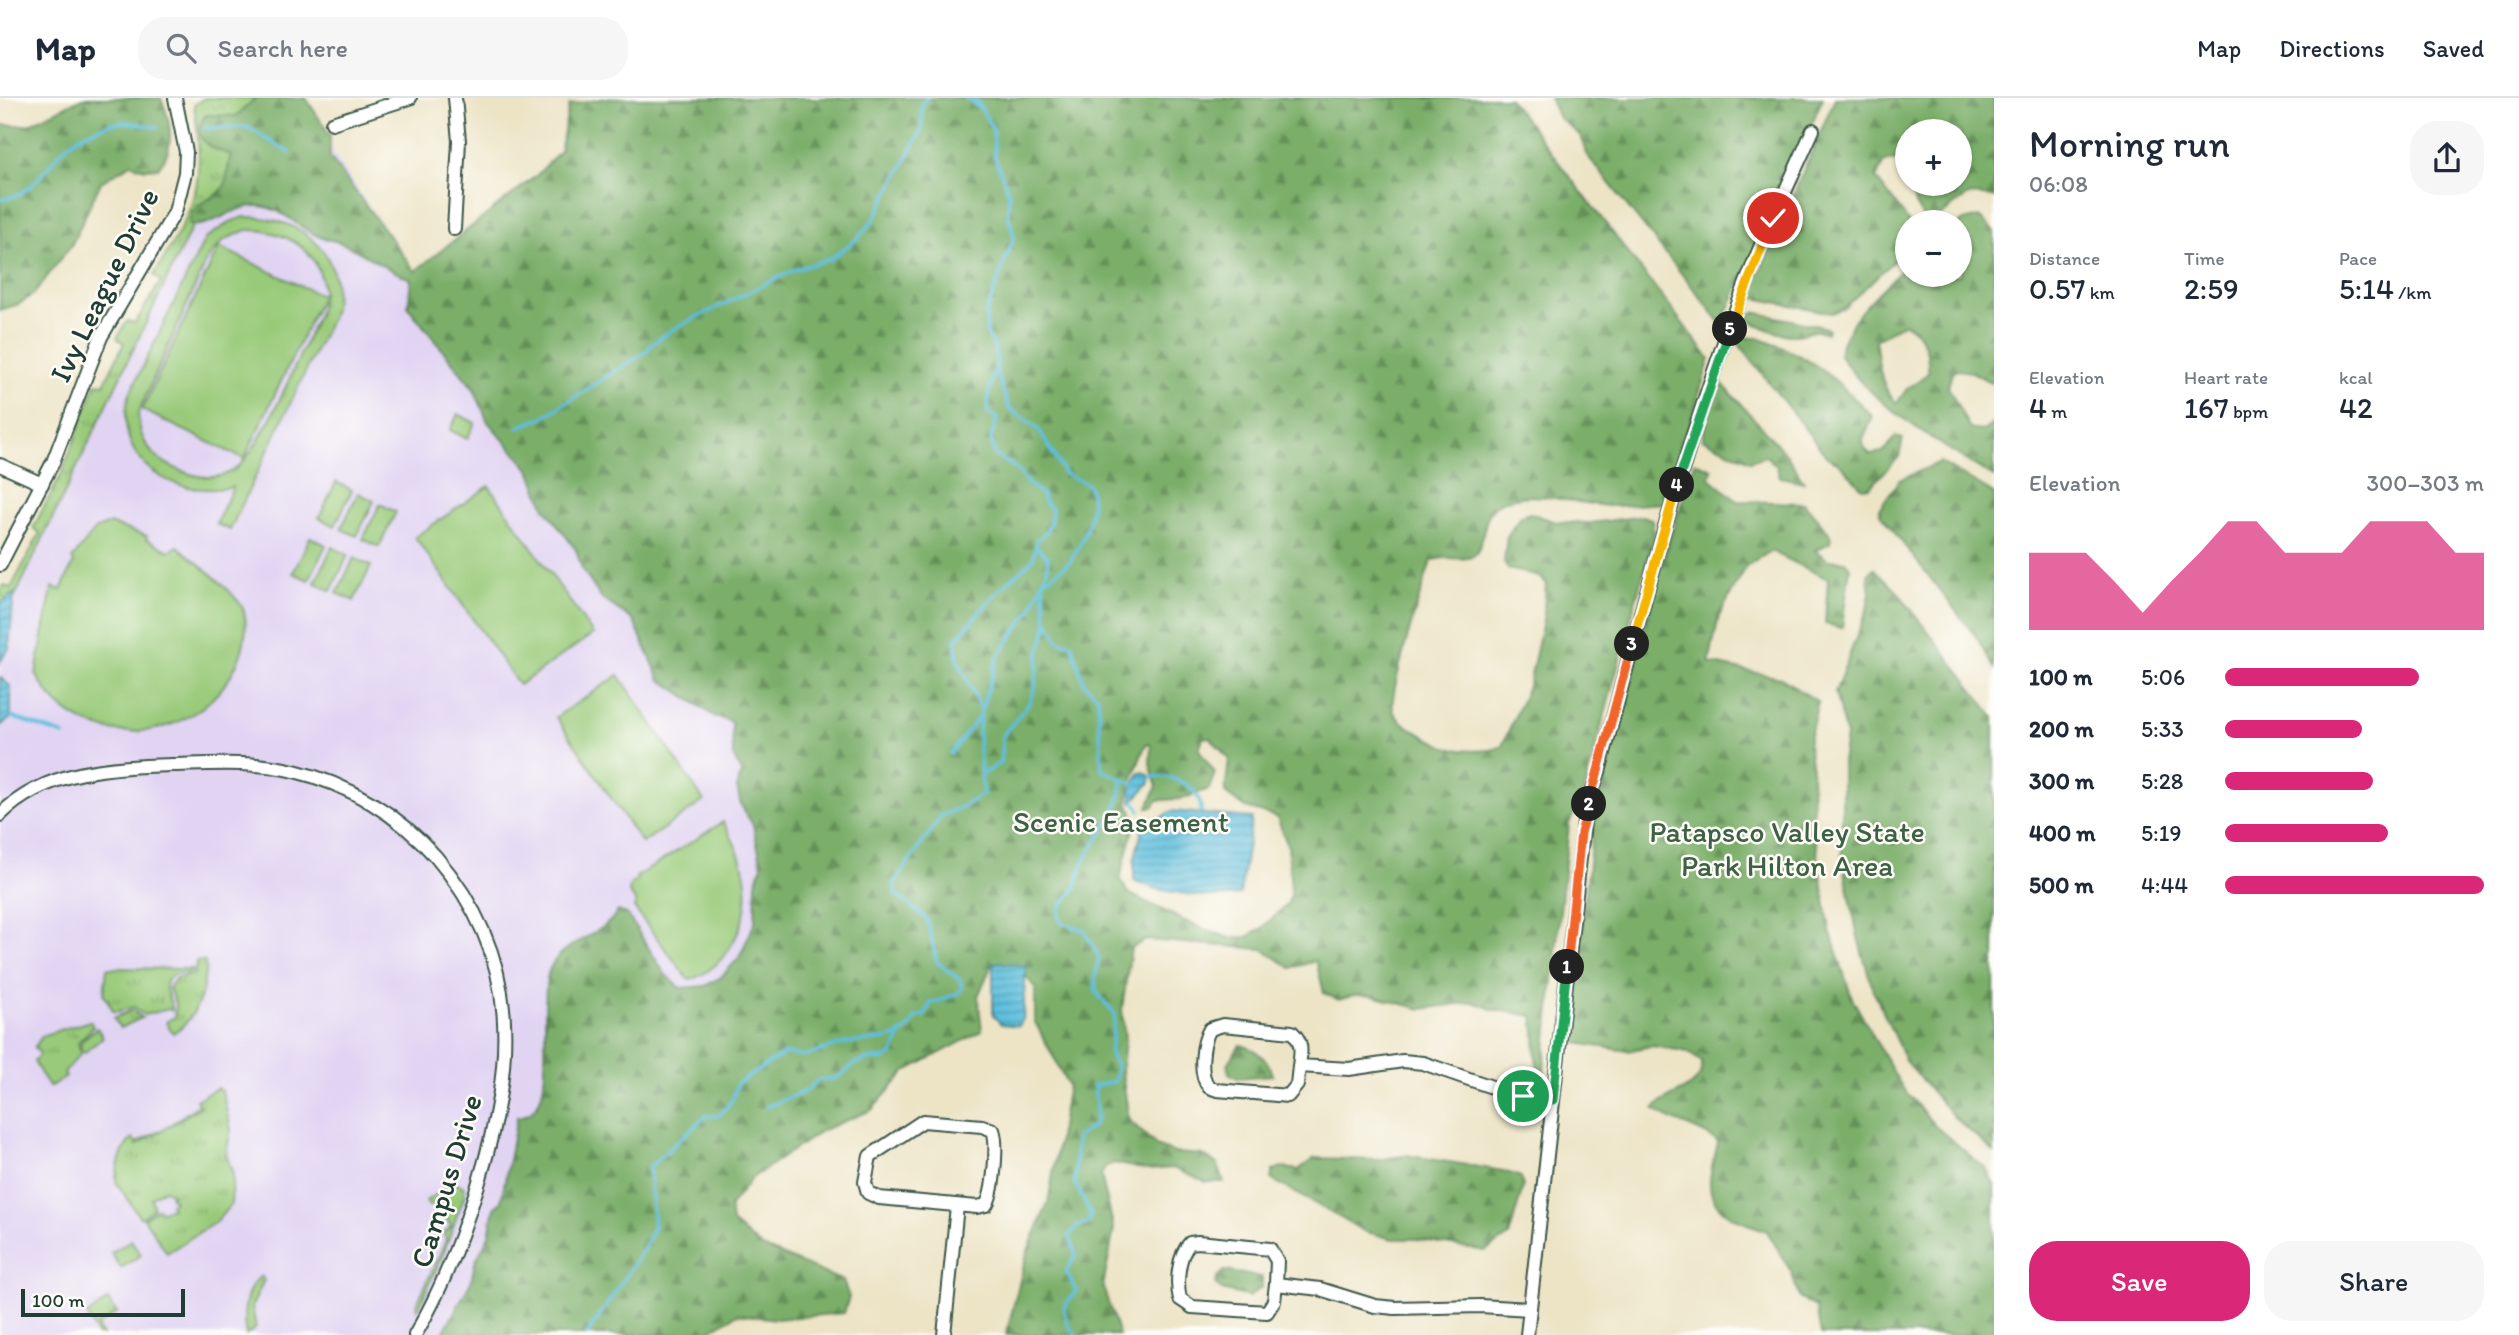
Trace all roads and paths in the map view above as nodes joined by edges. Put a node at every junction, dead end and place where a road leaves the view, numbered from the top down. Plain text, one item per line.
1 (175, 98) edge
2 (410, 98) edge
3 (455, 98) edge
4 (332, 123) dead end
5 (1813, 130) dead end
6 (454, 229) dead end
7 (0, 465) edge
8 (43, 484) junction
9 (0, 565) edge
10 (0, 815) edge
11 (1299, 1066) junction
12 (1553, 1100) junction
13 (957, 1206) junction
14 (1276, 1284) junction
15 (1530, 1309) junction
16 (415, 1335) edge
17 (944, 1335) edge
18 (1527, 1335) edge

1 - 8 street, Ivy League Drive
2 - 4 street
3 - 6 street
5 - 12 street
7 - 8 street
8 - 9 street, Ivy League Drive
10 - 16 street, Campus Drive
11 - 11 street
11 - 12 street
12 - 15 street
13 - 13 street
13 - 17 street
14 - 14 street
14 - 15 street
15 - 18 street

